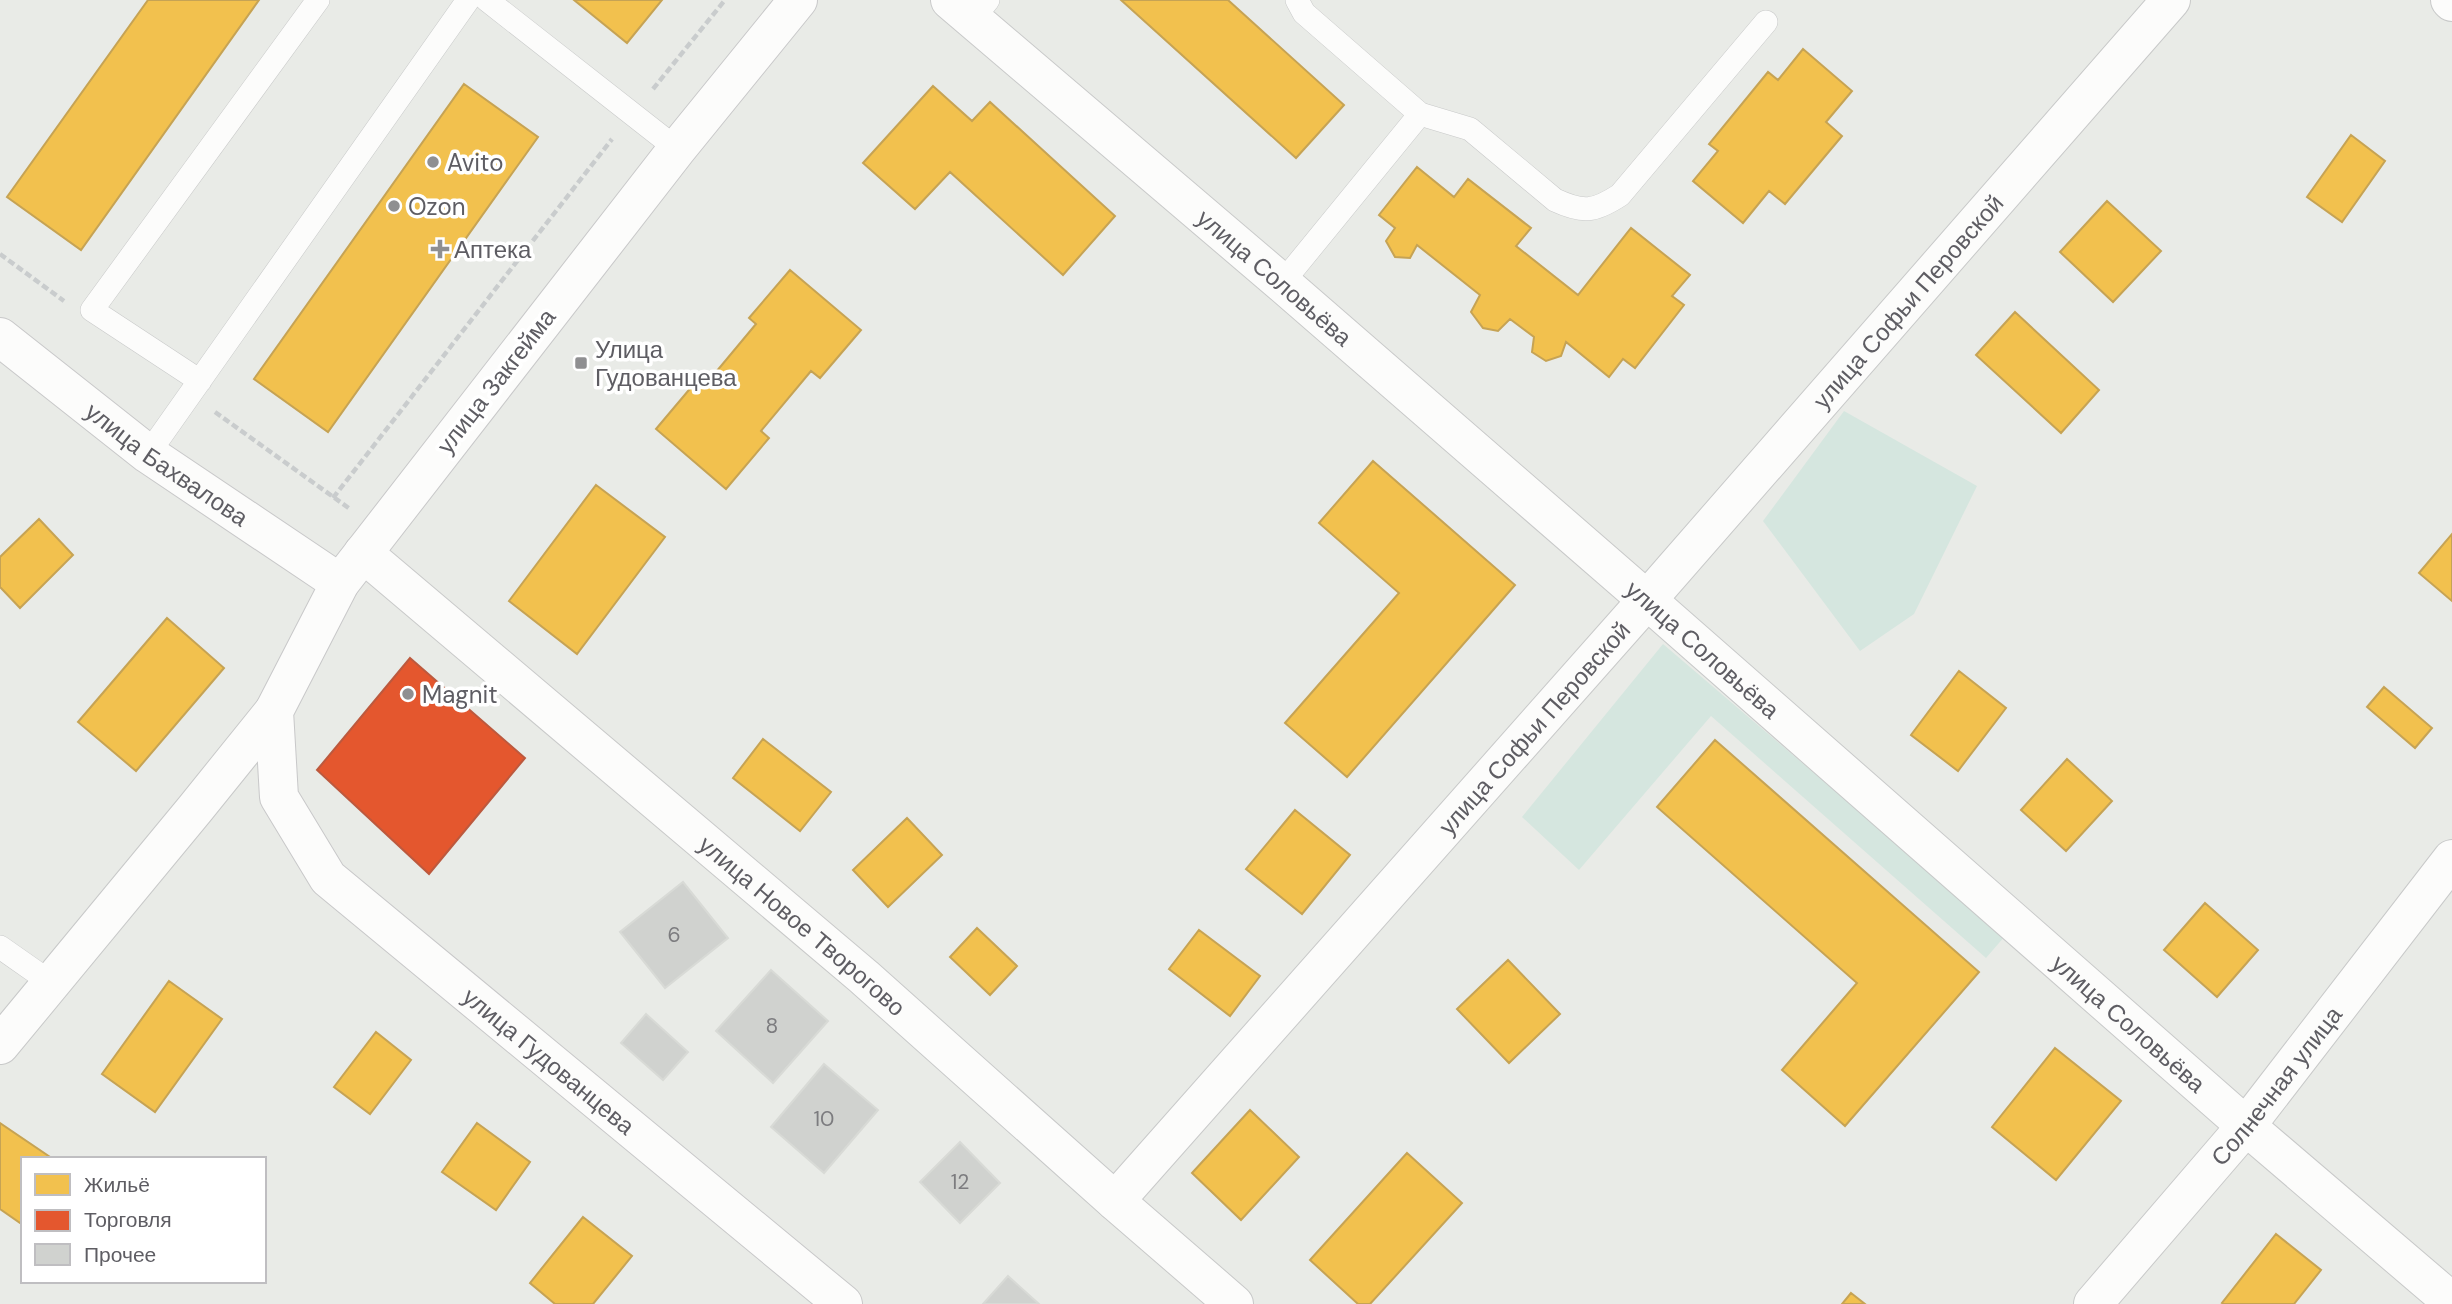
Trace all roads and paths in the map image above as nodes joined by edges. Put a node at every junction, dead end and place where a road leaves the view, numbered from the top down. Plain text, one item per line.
1 (318, 0) edge
2 (468, 0) edge
3 (487, 0) edge
4 (725, 0) edge
5 (798, 0) edge
6 (1297, 0) edge
7 (2171, 0) edge
8 (970, 6) edge
9 (1766, 22) dead end
10 (632, 113) junction
11 (1420, 114) junction
12 (677, 149) junction
13 (1282, 283) junction
14 (0, 337) edge
15 (200, 380) junction
16 (148, 454) junction
17 (333, 498) dead end
18 (363, 552) junction
19 (340, 583) junction
20 (1647, 600) junction
21 (274, 711) junction
22 (2452, 859) edge
23 (0, 947) edge
24 (50, 982) junction
25 (0, 1045) edge
26 (2246, 1126) junction
27 (1115, 1201) junction
28 (2452, 1302) edge
29 (842, 1304) edge
30 (1234, 1304) edge
31 (2093, 1304) edge

1 - 15 lane
2 - 15 lane
3 - 10 lane
4 - 10 path
5 - 12 street, улица Закгейма
6 - 11 lane
7 - 20 street, улица Софьи Перовской
8 - 13 street, улица Соловьёва
9 - 11 lane
10 - 12 lane
10 - 17 path
11 - 13 lane
12 - 18 street, улица Закгейма
13 - 20 street, улица Соловьёва
14 - 16 street, улица Бахвалова
15 - 16 lane
16 - 19 street, улица Бахвалова
18 - 19 street, улица Закгейма
18 - 27 street, улица Новое Творогово
19 - 21 street, улица Закгейма
20 - 26 street, улица Соловьёва
20 - 27 street, улица Софьи Перовской
21 - 24 street, улица Закгейма
21 - 29 street, улица Гудованцева
22 - 26 street, Солнечная улица
23 - 24 lane
24 - 25 street, улица Закгейма
26 - 28 street, улица Соловьёва
26 - 31 street, Солнечная улица
27 - 30 street, улица Новое Творогово

